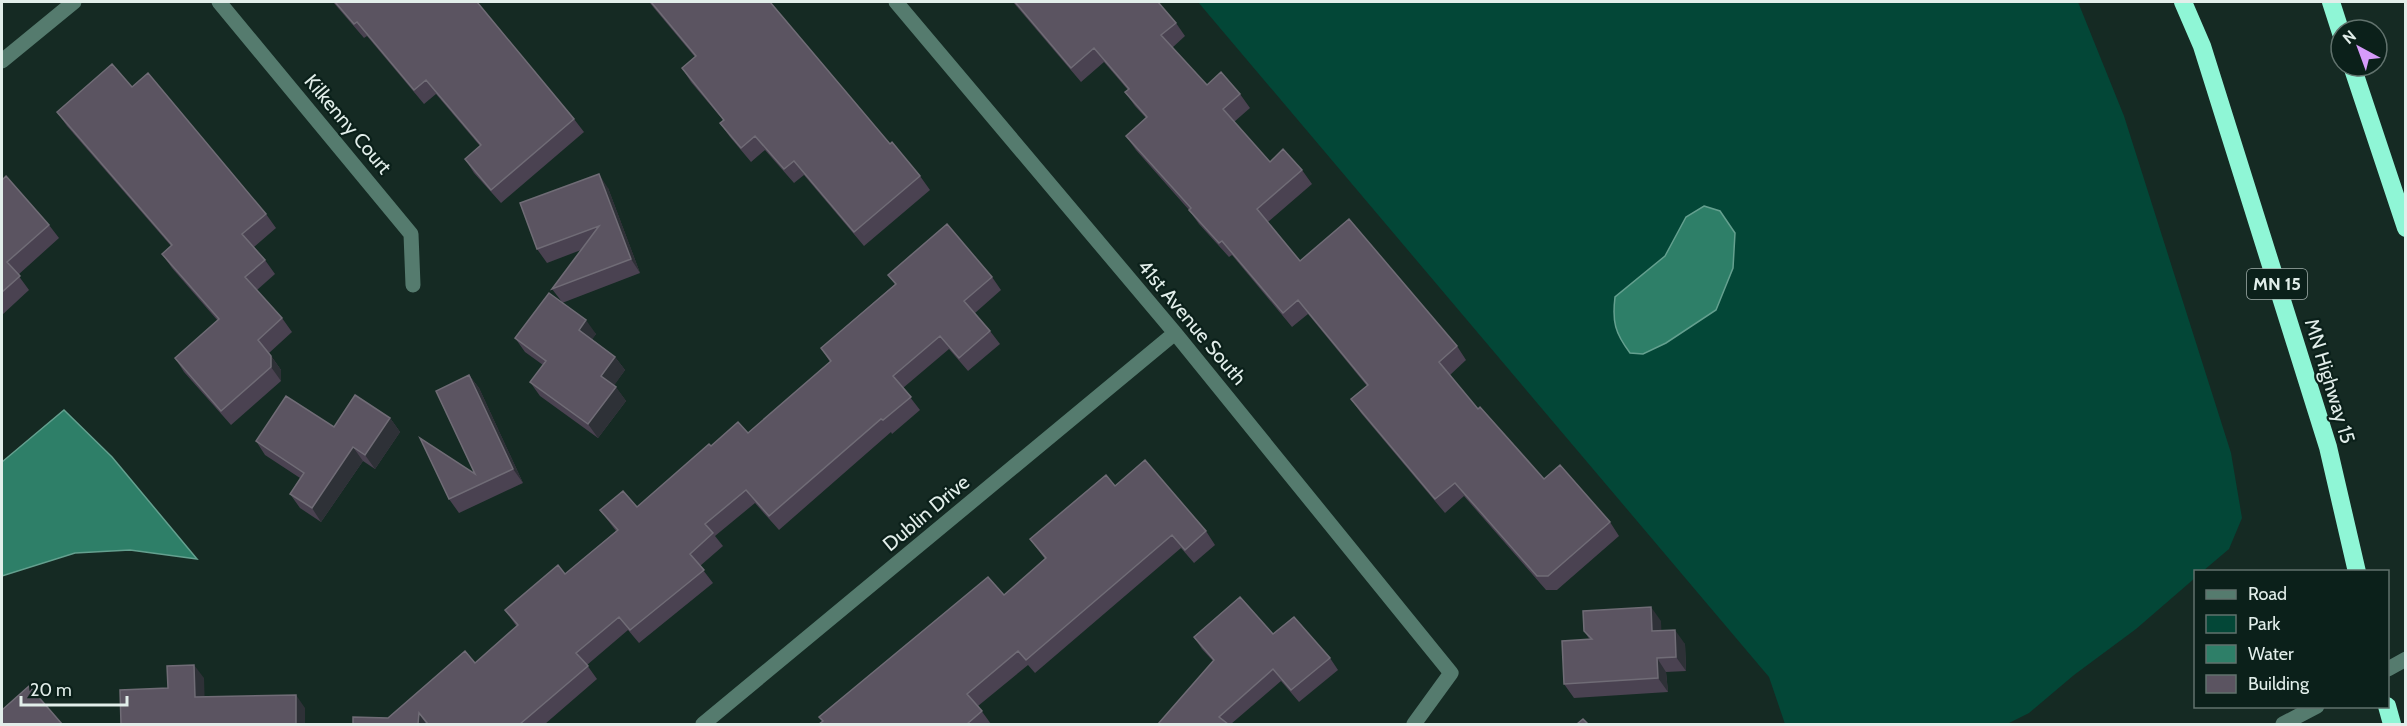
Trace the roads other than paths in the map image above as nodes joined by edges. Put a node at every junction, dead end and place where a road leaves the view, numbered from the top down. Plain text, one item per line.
1 (74, 2) edge
2 (219, 2) edge
3 (896, 2) edge
4 (2183, 2) edge
5 (2331, 2) edge
6 (2336, 18) edge
7 (2, 61) edge
8 (2356, 78) edge
9 (2406, 228) edge
10 (413, 285) dead end
11 (1175, 333) junction
12 (2356, 570) edge
13 (2406, 659) edge
14 (2389, 668) edge
15 (2312, 708) edge
16 (2387, 708) edge
17 (703, 724) edge
18 (1414, 724) edge
19 (2283, 724) edge
20 (2391, 724) edge

1 - 7 street
2 - 10 street, Kilkenny Court
3 - 11 street, 41st Avenue South
4 - 12 highway, MN Highway 15 / MN 15
5 - 6 highway
8 - 9 highway
11 - 17 street, Dublin Drive
11 - 18 street, 41st Avenue South
13 - 14 street
15 - 19 street
16 - 20 highway

